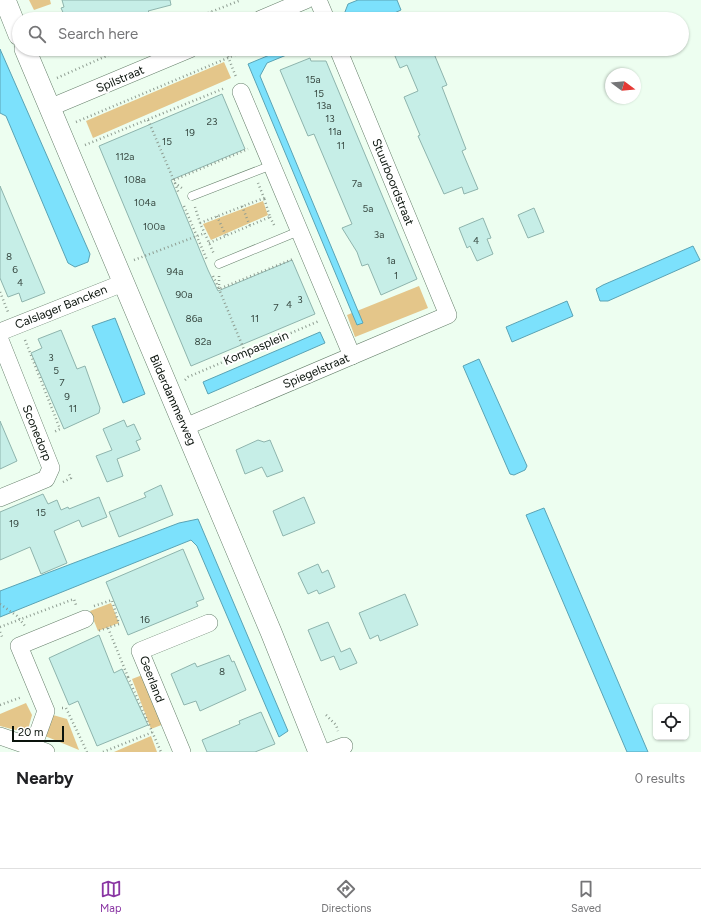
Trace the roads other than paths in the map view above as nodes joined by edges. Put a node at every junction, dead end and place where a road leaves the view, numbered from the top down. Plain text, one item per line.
1 (5, 0) edge
2 (306, 0) edge
3 (318, 0) edge
4 (278, 12) edge
5 (323, 12) edge
6 (12, 18) edge
7 (28, 56) edge
8 (173, 56) edge
9 (341, 56) edge
10 (240, 88) road end
11 (49, 108) junction
12 (272, 164) junction
13 (192, 196) road end
14 (299, 231) junction
15 (219, 264) road end
16 (119, 275) junction
17 (448, 315) joint
18 (0, 332) edge
19 (0, 340) edge
20 (352, 356) junction
21 (185, 427) junction
22 (0, 498) edge
23 (83, 620) road end
24 (209, 623) dead end
25 (0, 736) edge
26 (344, 746) dead end
27 (40, 750) edge
28 (182, 752) edge
29 (319, 752) edge
30 (328, 752) edge

1 - 6 street
2 - 4 street
3 - 5 street
7 - 11 street, Bilderdammerweg
8 - 11 street, Spilstraat
9 - 17 street, Stuurboordstraat
10 - 12 street
11 - 16 street, Bilderdammerweg
12 - 13 lane
12 - 14 street
14 - 15 lane
14 - 20 street
16 - 18 street, Calslager Bancken
16 - 21 street, Bilderdammerweg
17 - 20 street, Spiegelstraat
19 - 22 street, Sconedorp
20 - 21 street, Spiegelstraat
21 - 29 street, Bilderdammerweg
23 - 27 street
24 - 28 street, Geerland
25 - 27 street
26 - 30 street

